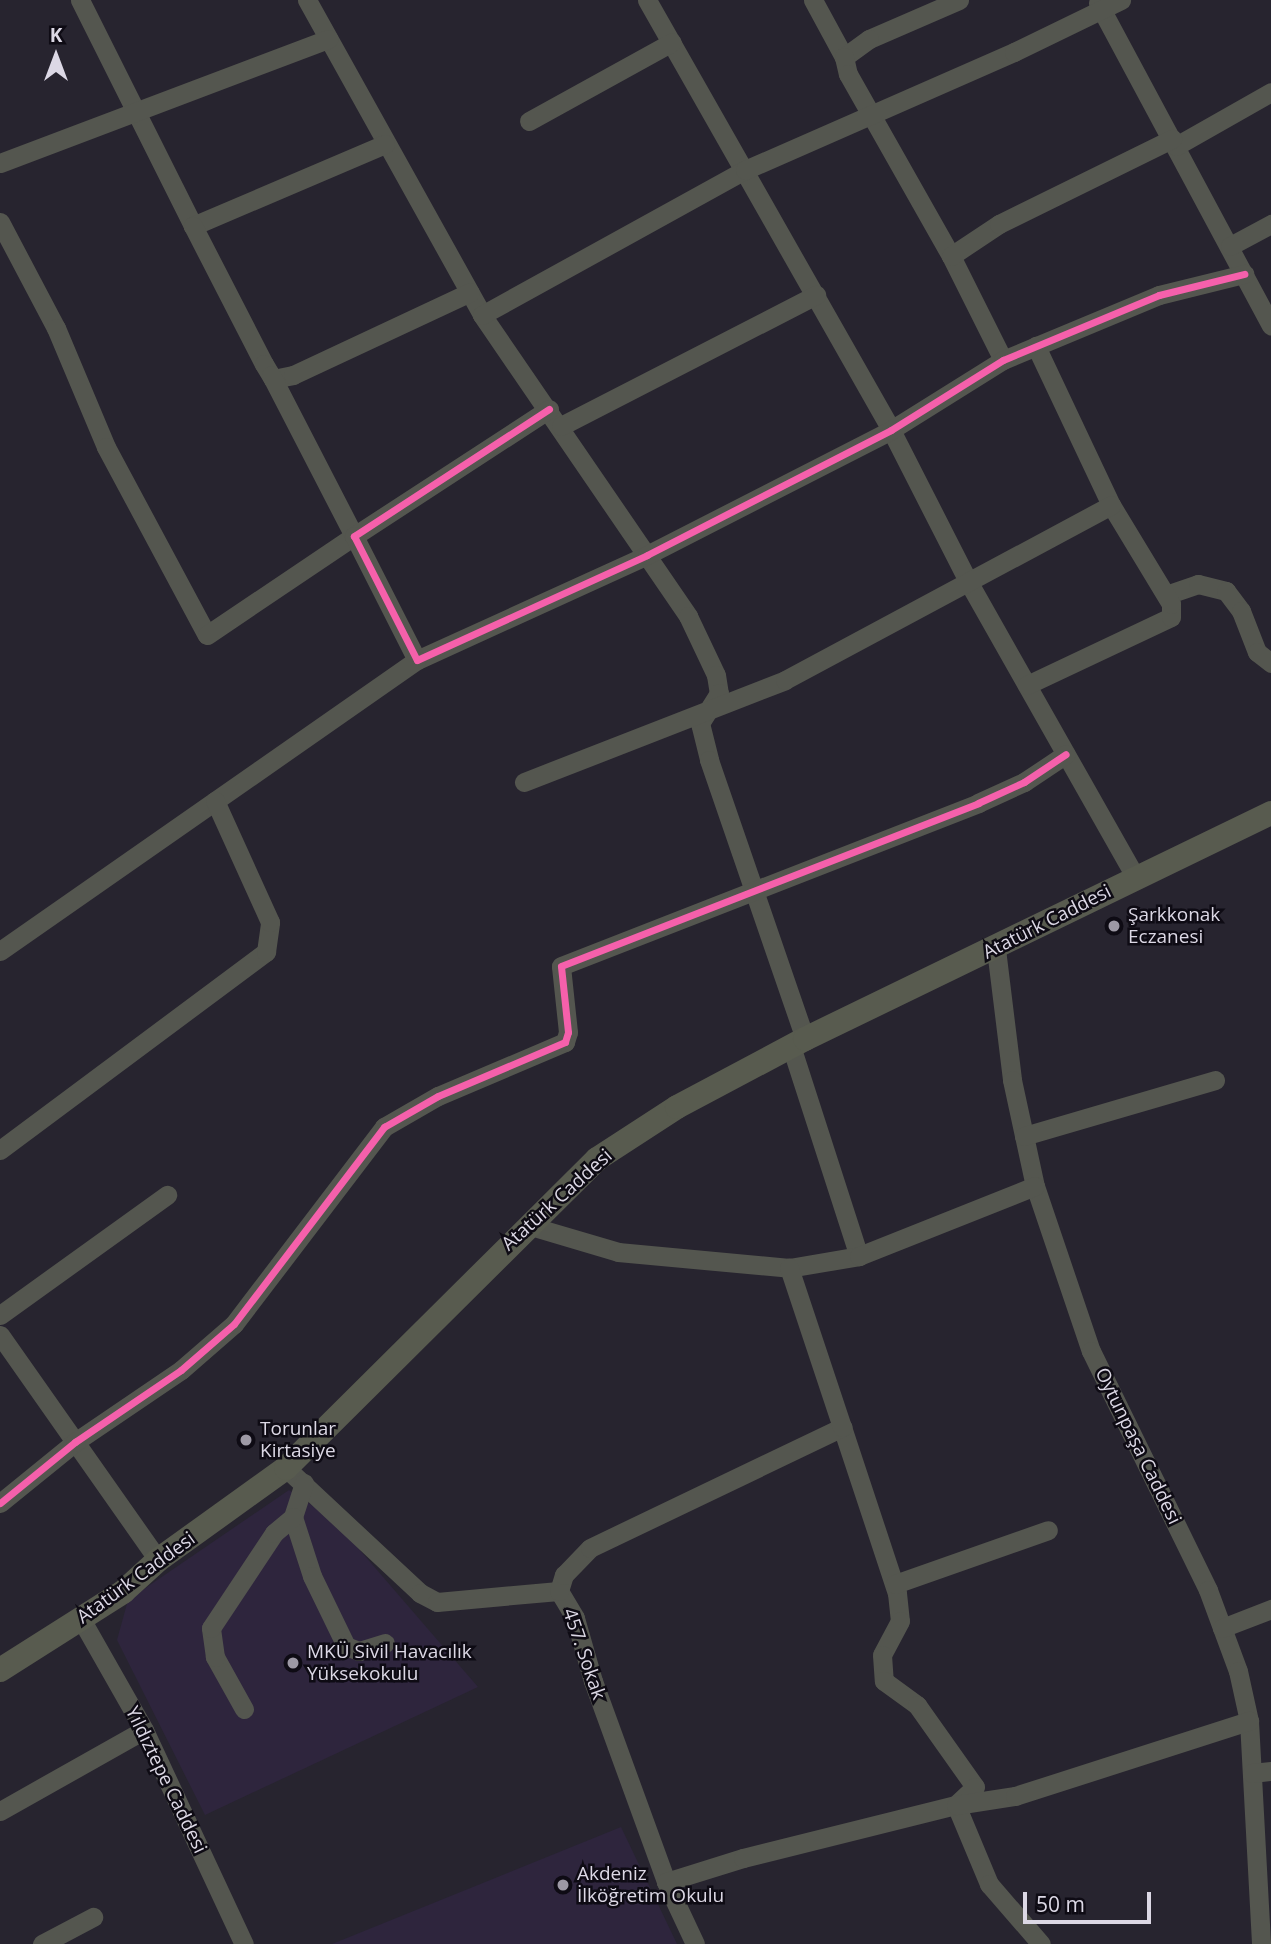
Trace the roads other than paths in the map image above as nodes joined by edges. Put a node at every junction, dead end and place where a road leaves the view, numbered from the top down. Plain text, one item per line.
1 (80, 0) edge
2 (307, 0) edge
3 (647, 0) edge
4 (813, 0) edge
5 (959, 0) edge
6 (1121, 0) edge
7 (1099, 6) edge
8 (328, 39) junction
9 (672, 43) junction
10 (844, 57) junction
11 (1271, 92) edge
12 (135, 112) junction
13 (871, 114) junction
14 (529, 121) dead end
15 (1174, 142) junction
16 (385, 144) junction
17 (0, 163) edge
18 (745, 170) junction
19 (0, 222) edge
20 (1271, 224) edge
21 (193, 226) junction
22 (1230, 246) junction
23 (951, 256) junction
24 (1244, 274) junction
25 (470, 292) junction
26 (816, 295) junction
27 (482, 314) junction
28 (1271, 326) edge
29 (1036, 346) junction
30 (1003, 360) junction
31 (271, 375) junction
32 (549, 409) junction
33 (561, 426) junction
34 (891, 430) junction
35 (1111, 505) junction
36 (355, 537) junction
37 (647, 555) junction
38 (969, 583) junction
39 (1166, 596) junction
40 (417, 660) junction
41 (1271, 663) edge
42 (1027, 685) junction
43 (710, 708) junction
44 (1066, 754) junction
45 (524, 782) dead end
46 (215, 802) junction
47 (1271, 813) edge
48 (1135, 877) junction
49 (756, 893) junction
50 (996, 949) junction
51 (0, 951) edge
52 (798, 1042) junction
53 (1214, 1080) dead end
54 (1024, 1136) junction
55 (0, 1150) edge
56 (1035, 1186) junction
57 (167, 1195) dead end
58 (527, 1225) junction
59 (859, 1256) junction
60 (789, 1268) junction
61 (0, 1315) edge
62 (0, 1335) edge
63 (842, 1427) junction
64 (75, 1442) junction
65 (295, 1475) junction
66 (0, 1503) edge
67 (293, 1517) junction
68 (1048, 1530) dead end
69 (158, 1560) junction
70 (895, 1584) junction
71 (559, 1591) junction
72 (1271, 1609) edge
73 (81, 1619) junction
74 (1222, 1628) junction
75 (385, 1643) dead end
76 (0, 1670) edge
77 (244, 1709) dead end
78 (1249, 1721) junction
79 (144, 1730) junction
80 (1261, 1772) edge
81 (956, 1805) junction
82 (0, 1811) edge
83 (666, 1882) junction
84 (93, 1917) dead end
85 (42, 1944) edge
86 (244, 1944) edge
87 (695, 1944) edge
88 (1041, 1944) edge
89 (1261, 1944) edge

1 - 12 street
2 - 8 street
3 - 9 street
4 - 10 street
5 - 10 street
6 - 7 street
7 - 13 street
7 - 15 street
8 - 12 street
8 - 16 street
9 - 14 street
9 - 18 street
10 - 13 street
11 - 15 street
12 - 17 street
12 - 21 street
13 - 18 street
13 - 23 street
15 - 22 street
15 - 23 street
16 - 21 street
16 - 25 street
18 - 26 street
18 - 27 street
19 - 36 street
20 - 22 street
21 - 31 street
22 - 24 street
23 - 30 street
24 - 28 street
24 - 29 street
25 - 27 street
25 - 31 street
26 - 33 street
26 - 34 street
27 - 32 street
29 - 30 street
29 - 35 street
30 - 34 street
31 - 36 street
32 - 33 street
32 - 36 street
33 - 37 street
34 - 37 street
34 - 38 street
35 - 38 street
35 - 39 street
36 - 40 street
37 - 40 street
37 - 43 street
38 - 42 street
38 - 43 street
39 - 41 street
39 - 42 street
40 - 46 street
42 - 44 street
43 - 45 street
43 - 49 street
44 - 48 street
44 - 49 street
46 - 51 street
46 - 55 street
47 - 48 main road, Atatürk Caddesi
48 - 50 main road, Atatürk Caddesi
49 - 52 street
49 - 64 street
50 - 52 main road, Atatürk Caddesi
50 - 54 street, Oytunpaşa Caddesi
52 - 58 main road, Atatürk Caddesi
52 - 59 street
53 - 54 street
54 - 56 street, Oytunpaşa Caddesi
56 - 59 street
56 - 74 street, Oytunpaşa Caddesi
57 - 61 street
58 - 60 street
58 - 65 main road, Atatürk Caddesi
59 - 60 street
60 - 63 street
62 - 64 street
63 - 70 street
63 - 71 street
64 - 66 street
64 - 69 street
65 - 67 street
65 - 69 main road, Atatürk Caddesi
65 - 71 street, 457. Sokak
67 - 75 street
67 - 77 street
68 - 70 street
69 - 73 main road, Atatürk Caddesi
70 - 81 street
71 - 83 street, 457. Sokak
72 - 74 street
73 - 76 main road, Atatürk Caddesi
73 - 79 street, Yıldıztepe Caddesi
74 - 78 street, Oytunpaşa Caddesi
78 - 80 street, Oytunpaşa Caddesi
78 - 81 street
79 - 82 street
79 - 86 street, Yıldıztepe Caddesi
80 - 89 street, Oytunpaşa Caddesi
81 - 83 street
81 - 88 street
83 - 87 street, 457. Sokak
84 - 85 street

